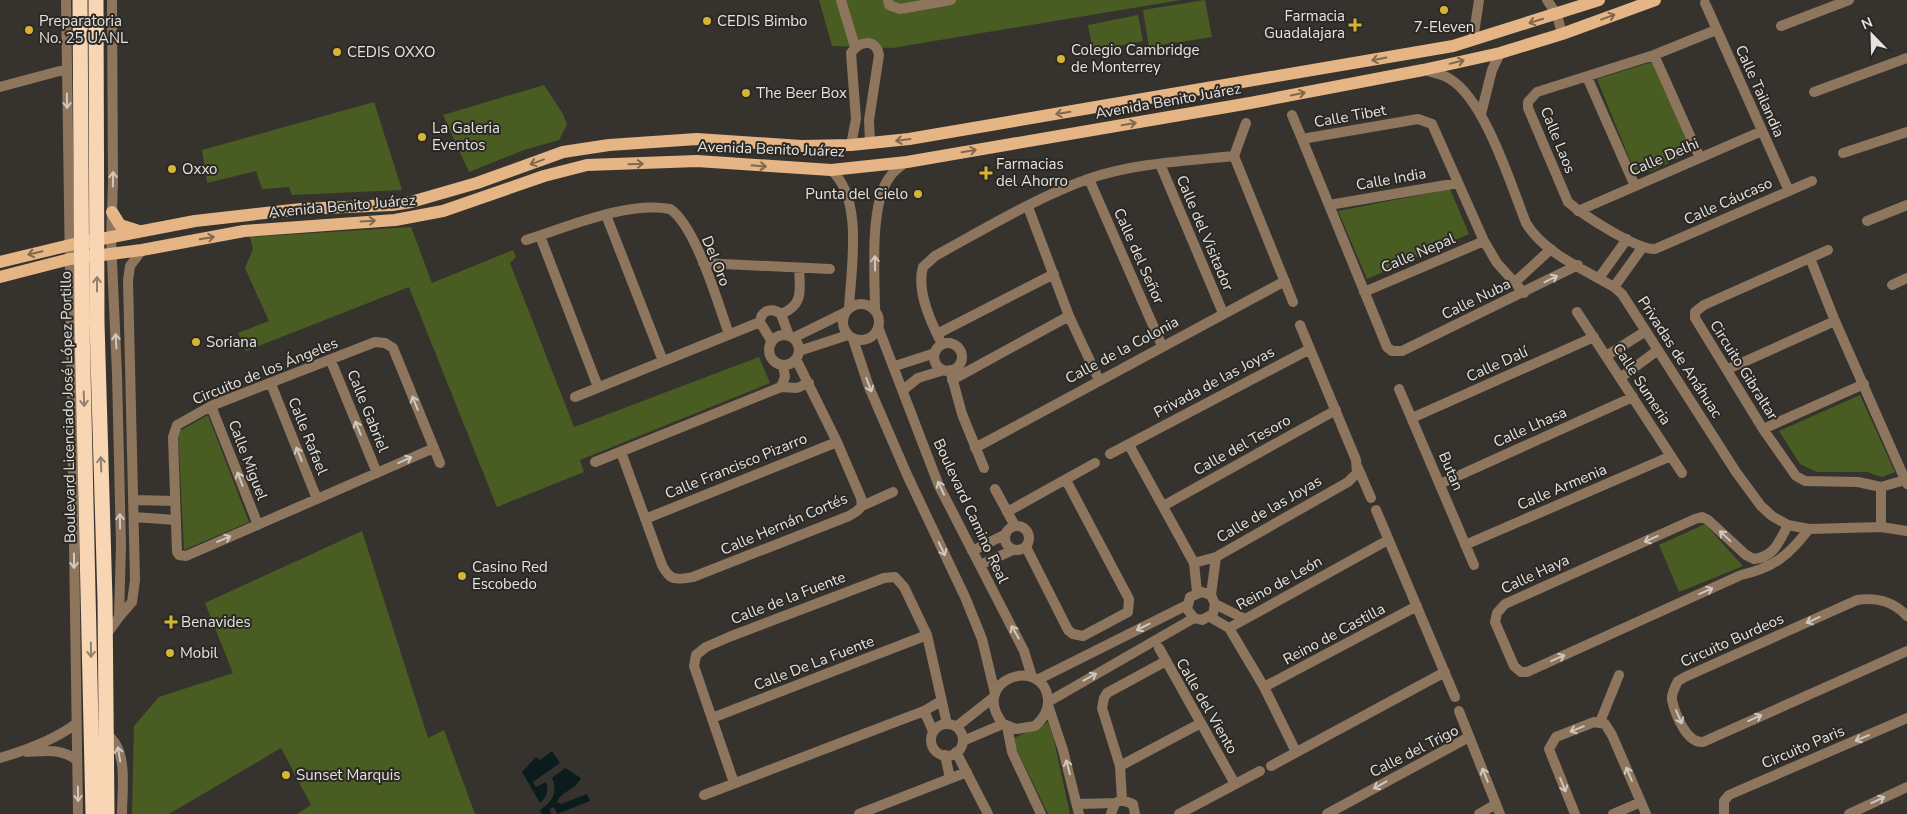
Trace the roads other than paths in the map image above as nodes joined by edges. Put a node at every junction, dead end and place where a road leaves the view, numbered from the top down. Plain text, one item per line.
1 (66, 0) edge
2 (80, 0) edge
3 (96, 0) edge
4 (112, 0) edge
5 (841, 0) edge
6 (886, 0) edge
7 (951, 0) edge
8 (1479, 0) edge
9 (1547, 0) edge
10 (1599, 0) edge
11 (1655, 0) edge
12 (1849, 0) edge
13 (1705, 3) dead end
14 (1557, 15) junction
15 (1781, 26) dead end
16 (1716, 30) junction
17 (1562, 34) junction
18 (1473, 40) junction
19 (1453, 46) junction
20 (855, 47) junction
21 (1500, 53) junction
22 (1654, 55) junction
23 (1907, 58) edge
24 (67, 69) junction
25 (1423, 70) junction
26 (1587, 77) junction
27 (0, 87) edge
28 (1814, 92) dead end
29 (1292, 114) dead end
30 (1481, 114) junction
31 (1246, 124) dead end
32 (1762, 131) junction
33 (1907, 132) edge
34 (1302, 139) junction
35 (870, 144) junction
36 (851, 145) junction
37 (801, 146) junction
38 (584, 148) junction
39 (1844, 153) dead end
40 (1234, 156) junction
41 (1700, 158) junction
42 (907, 162) junction
43 (1160, 164) junction
44 (587, 165) junction
45 (799, 168) junction
46 (831, 170) junction
47 (1088, 179) junction
48 (1812, 181) dead end
49 (1458, 183) junction
50 (1635, 186) junction
51 (1789, 191) junction
52 (1907, 205) edge
53 (1329, 206) junction
54 (1028, 207) junction
55 (1578, 211) junction
56 (112, 212) junction
57 (265, 215) junction
58 (606, 215) junction
59 (69, 216) junction
60 (227, 218) junction
61 (1867, 220) dead end
62 (188, 222) junction
63 (244, 231) junction
64 (141, 232) junction
65 (540, 236) junction
66 (111, 238) junction
67 (526, 240) dead end
68 (1627, 240) junction
69 (1484, 241) junction
70 (182, 242) junction
71 (70, 245) junction
72 (1642, 248) junction
73 (1551, 249) junction
74 (1655, 249) joint
75 (142, 250) junction
76 (1828, 250) dead end
77 (112, 254) junction
78 (1810, 258) junction
79 (70, 259) junction
80 (0, 262) edge
81 (702, 263) junction
82 (1578, 265) junction
83 (799, 268) junction
84 (830, 269) dead end
85 (1054, 274) junction
86 (0, 277) edge
87 (1599, 278) junction
88 (1907, 278) edge
89 (1285, 281) junction
90 (1514, 282) junction
91 (1892, 285) dead end
92 (1614, 287) junction
93 (1364, 292) junction
94 (1524, 293) junction
95 (1293, 302) dead end
96 (848, 310) junction
97 (876, 311) junction
98 (1577, 312) dead end
99 (1223, 313) junction
100 (781, 314) junction
101 (1069, 316) junction
102 (114, 317) junction
103 (71, 320) junction
104 (1835, 321) junction
105 (760, 322) junction
106 (1300, 325) dead end
107 (878, 327) junction
108 (1646, 331) junction
109 (729, 334) junction
110 (937, 334) junction
111 (791, 337) junction
112 (850, 337) junction
113 (1594, 337) junction
114 (772, 342) junction
115 (942, 344) junction
116 (1162, 346) junction
117 (1387, 347) joint
118 (129, 349) junction
119 (1310, 349) junction
120 (1658, 350) junction
121 (935, 353) junction
122 (797, 355) junction
123 (1606, 356) junction
124 (331, 361) junction
125 (663, 361) junction
126 (782, 365) junction
127 (894, 366) junction
128 (1728, 369) junction
129 (949, 373) junction
130 (117, 374) junction
131 (1620, 378) junction
132 (1099, 380) junction
133 (809, 383) junction
134 (271, 384) junction
135 (1864, 384) junction
136 (598, 387) junction
137 (781, 387) junction
138 (903, 390) junction
139 (1399, 390) dead end
140 (575, 397) dead end
141 (1633, 398) junction
142 (211, 406) junction
143 (1336, 410) junction
144 (118, 414) junction
145 (1412, 418) junction
146 (1764, 429) junction
147 (132, 436) junction
148 (837, 442) junction
149 (1129, 444) junction
150 (434, 448) junction
151 (975, 448) junction
152 (622, 452) junction
153 (1110, 454) dead end
154 (1671, 456) junction
155 (595, 462) dead end
156 (440, 463) dead end
157 (1095, 463) dead end
158 (984, 468) dead end
159 (1358, 468) junction
160 (377, 473) junction
161 (1682, 473) dead end
162 (1066, 480) junction
163 (1906, 482) edge
164 (1440, 484) junction
165 (1881, 487) junction
166 (995, 489) dead end
167 (893, 492) dead end
168 (1371, 498) dead end
169 (317, 499) junction
170 (134, 500) junction
171 (176, 501) junction
172 (862, 506) junction
173 (1163, 506) junction
174 (1376, 510) dead end
175 (1007, 512) junction
176 (134, 518) junction
177 (646, 518) junction
178 (176, 520) junction
179 (258, 525) junction
180 (1788, 525) junction
181 (1015, 526) junction
182 (1881, 527) junction
183 (1809, 529) junction
184 (1907, 530) edge
185 (1006, 534) junction
186 (1388, 540) junction
187 (1465, 545) junction
188 (1026, 547) junction
189 (1013, 550) junction
190 (972, 551) junction
191 (1216, 557) junction
192 (1194, 563) junction
193 (1474, 565) dead end
194 (980, 566) junction
195 (1197, 592) junction
196 (1213, 600) junction
197 (1187, 605) junction
198 (1417, 606) junction
199 (1907, 616) edge
200 (119, 617) junction
201 (1210, 617) junction
202 (1194, 618) junction
203 (1245, 619) junction
204 (1229, 628) junction
205 (927, 635) junction
206 (106, 636) junction
207 (1159, 648) dead end
208 (1907, 651) edge
209 (1166, 661) junction
210 (1444, 672) junction
211 (1619, 675) dead end
212 (1034, 679) junction
213 (1264, 687) junction
214 (994, 695) junction
215 (1455, 697) dead end
216 (941, 701) junction
217 (1048, 703) junction
218 (924, 711) junction
219 (1459, 711) dead end
220 (712, 718) junction
221 (1907, 718) edge
222 (1600, 722) junction
223 (77, 723) junction
224 (1201, 723) junction
225 (952, 725) junction
226 (1005, 725) junction
227 (933, 731) junction
228 (106, 734) junction
229 (1469, 737) junction
230 (963, 741) junction
231 (23, 752) junction
232 (956, 752) junction
233 (1296, 752) junction
234 (945, 755) junction
235 (0, 758) edge
236 (77, 760) junction
237 (1120, 766) junction
238 (1271, 766) dead end
239 (1260, 771) dead end
240 (967, 772) junction
241 (950, 778) junction
242 (734, 783) junction
243 (1235, 784) junction
244 (1907, 787) edge
245 (704, 796) dead end
246 (1118, 801) junction
247 (1641, 802) junction
248 (1078, 809) edge
249 (1498, 809) edge
250 (78, 814) edge
251 (93, 814) edge
252 (107, 814) edge
253 (122, 814) edge
254 (859, 814) edge
255 (988, 814) edge
256 (1041, 814) edge
257 (1112, 814) edge
258 (1135, 814) edge
259 (1179, 814) edge
260 (1327, 814) edge
261 (1479, 814) edge
262 (1575, 814) edge
263 (1613, 814) edge
264 (1646, 814) edge
265 (1724, 814) edge
266 (1849, 814) edge

1 - 24 street, Boulevard Licenciado José López Portillo
2 -> 251 highway, Boulevard Licenciado José López Portillo
206 -> 3 highway, Boulevard Licenciado José López Portillo
56 -> 4 street
5 - 20 street
6 - 7 street
8 - 18 street
9 - 14 street
10 - 14 main road, Avenida Benito Juárez
17 -> 11 main road, Avenida Benito Juárez
12 - 15 street
13 - 16 street, Calle Tailandia
14 - 17 street
14 -> 18 main road, Avenida Benito Juárez
16 - 22 street, Calle Laos
16 - 32 street, Calle Tailandia
17 - 21 main road, Avenida Benito Juárez
18 - 19 main road, Avenida Benito Juárez
19 - 25 main road
19 -> 35 main road, Avenida Benito Juárez
20 - 35 street
20 - 36 street
25 -> 21 main road, Avenida Benito Juárez
21 - 30 street
22 - 26 street, Calle Laos
22 - 41 street
23 - 28 street
24 - 27 street
24 -> 59 street, Boulevard Licenciado José López Portillo
25 - 30 street, Privadas de Anáhuac
42 -> 25 main road, Avenida Benito Juárez
26 - 50 street
26 - 55 street, Calle Laos
29 - 34 street
30 - 73 street, Privadas de Anáhuac
31 - 40 street
32 - 41 street, Calle Delhi
32 - 51 street, Calle Tailandia
33 - 39 street
34 - 49 street, Calle Tibet
34 - 53 street, Calle Tibet
35 - 36 main road, Avenida Benito Juárez
36 - 37 main road, Avenida Benito Juárez
37 - 38 main road, Avenida Benito Juárez
37 - 45 main road
38 - 44 main road
38 -> 57 main road, Avenida Benito Juárez
40 - 43 street
40 - 89 street
41 - 50 street, Calle Delhi
42 - 46 main road, Avenida Benito Juárez
97 -> 42 street
43 - 47 street
43 - 99 street, Calle del Visitador
44 -> 45 main road, Avenida Benito Juárez
63 -> 44 main road, Avenida Benito Juárez
45 - 46 main road, Avenida Benito Juárez
46 - 96 street
47 - 54 street
47 - 116 street, Calle del Señor
48 - 51 street, Calle Cáucaso
49 - 53 street, Calle India
49 - 69 street, Calle Tibet
50 - 55 street, Calle Delhi
51 - 74 street, Calle Cáucaso
52 - 61 street
53 - 93 street, Calle Tibet
54 - 85 street
54 - 110 street
55 - 68 street, Calle Laos
56 - 59 street
56 - 64 main road
56 - 66 street
57 - 60 main road, Avenida Benito Juárez
57 - 63 main road
58 - 65 street
58 - 81 street, Del Oro
58 - 125 street
59 - 71 street, Boulevard Licenciado José López Portillo
60 - 62 main road, Avenida Benito Juárez
60 - 63 main road
62 - 64 main road, Avenida Benito Juárez
62 - 70 main road
70 -> 63 main road, Avenida Benito Juárez
64 - 66 main road, Avenida Benito Juárez
65 - 67 street
65 - 136 street
66 - 71 main road, Avenida Benito Juárez
66 - 77 street
68 - 72 street, Calle Laos
68 - 87 street
69 - 90 street, Calle Tibet
69 - 93 street, Calle Nepal
70 - 75 main road, Avenida Benito Juárez
71 - 79 street, Boulevard Licenciado José López Portillo
71 -> 80 main road, Avenida Benito Juárez
72 - 74 street, Calle Laos
72 - 92 street
73 - 82 street, Privadas de Anáhuac
73 - 90 street, Calle Nuba
75 - 77 main road, Avenida Benito Juárez
75 - 118 street
76 - 78 street, Circuito Gibraltar
77 - 79 main road, Avenida Benito Juárez
77 - 102 street
78 - 104 street, Circuito Gibraltar
78 - 128 street, Circuito Gibraltar
79 - 86 main road, Avenida Benito Juárez
79 - 103 street, Boulevard Licenciado José López Portillo
81 - 83 street
81 - 109 street, Del Oro
82 - 87 street, Privadas de Anáhuac
94 -> 82 street, Calle Nuba
83 - 84 street
83 - 100 street
85 - 101 street
85 - 110 street
87 - 92 street, Privadas de Anáhuac
88 - 91 street
89 - 95 street
89 - 99 street, Calle de la Colonia
90 - 94 street, Calle Tibet
92 - 108 street, Privadas de Anáhuac
93 - 117 street, Calle Tibet
94 - 117 street, Calle Nuba
96 - 97 street
96 - 111 street
96 - 112 street
97 - 107 street
98 - 113 street, Calle Sumeria
99 - 116 street, Calle de la Colonia
100 - 105 street
100 - 111 street
101 - 129 street
101 - 132 street
102 - 103 street
130 -> 102 street
103 -> 223 street, Boulevard Licenciado José López Portillo
104 - 128 street
104 - 135 street, Circuito Gibraltar
105 - 109 street
105 - 114 street
106 - 119 street
107 - 112 street
107 - 127 street, Boulevard Camino Real
108 - 120 street, Privadas de Anáhuac
108 - 123 street
109 - 125 street
110 - 115 street
111 - 114 street
111 - 122 street
112 - 122 street
112 -> 214 street
113 - 123 street, Calle Sumeria
113 - 145 street, Calle Dalí
114 - 126 street
115 - 121 street
115 - 129 street
116 - 132 street, Calle de la Colonia
118 - 130 street
118 - 147 street
119 - 143 street
119 - 149 street, Privada de las Joyas
120 - 131 street
120 - 180 street, Privadas de Anáhuac
121 - 127 street
121 - 129 street
122 - 126 street
122 - 133 street, Calle Hernán Cortés
123 - 131 street, Calle Sumeria
124 - 134 street, Circuito de los Ángeles
150 -> 124 street, Circuito de los Ángeles
160 -> 124 street, Calle Gabriel
125 - 136 street
126 - 137 street
127 - 138 street, Boulevard Camino Real
128 - 146 street, Circuito Gibraltar
129 - 138 street
129 - 151 street
130 - 144 street
131 - 141 street, Calle Sumeria
132 - 151 street, Calle de la Colonia
133 - 137 street
133 - 148 street, Calle Hernán Cortés
134 - 142 street, Circuito de los Ángeles
169 -> 134 street, Calle Rafael
135 - 146 street
135 - 163 street, Circuito Gibraltar
136 - 140 street
137 - 152 street
190 -> 138 street, Boulevard Camino Real
139 - 145 street, Butan
141 - 154 street, Calle Sumeria
141 - 164 street, Calle Lhasa
142 - 171 street, Circuito de los Ángeles
179 -> 142 street, Calle Miguel
143 - 159 street
143 - 173 street, Calle del Tesoro
144 - 147 street
200 -> 144 street
145 - 164 street, Butan
146 - 165 street, Circuito Gibraltar
147 - 170 street
148 - 172 street, Calle Hernán Cortés
148 - 177 street, Calle Francisco Pizarro
149 - 153 street, Privada de las Joyas
149 - 173 street
150 - 156 street, Circuito de los Ángeles
160 -> 150 street, Circuito de los Ángeles
151 - 158 street
152 - 155 street
152 - 177 street, Calle Hernán Cortés
154 - 161 street, Calle Sumeria
154 - 187 street, Calle Armenia
157 - 162 street
159 - 168 street
159 - 191 street, Calle de las Joyas
160 - 169 street, Circuito de los Ángeles
162 - 175 street
162 - 188 street
163 - 165 street, Circuito Gibraltar
164 - 187 street, Butan
165 - 182 street
166 - 175 street
167 - 172 street
169 - 179 street, Circuito de los Ángeles
170 - 171 street
170 - 176 street
171 - 178 street, Circuito de los Ángeles
172 - 177 street, Calle Hernán Cortés
173 - 192 street
174 - 186 street
175 - 181 street
176 - 178 street
176 - 200 street
178 -> 179 street, Circuito de los Ángeles
180 - 183 street, Privadas de Anáhuac
180 -> 183 street, Calle Haya
181 - 185 street
181 - 188 street
182 - 183 street, Privadas de Anáhuac
182 - 184 street, Privadas de Anáhuac
185 - 189 street
185 - 190 street
186 - 198 street
186 - 203 street, Reino de León
187 - 193 street, Butan
188 - 189 street
189 - 194 street
190 - 194 street, Boulevard Camino Real
191 - 192 street, Calle de las Joyas
191 - 196 street
192 - 195 street
212 -> 194 street, Boulevard Camino Real
195 - 196 street
195 - 197 street
196 - 201 street
196 - 203 street
197 - 202 street
197 -> 212 street
198 - 210 street
198 - 213 street, Reino de Castilla
199 -> 208 street, Circuito Burdeos
200 - 206 street
201 - 202 street
201 - 204 street
217 -> 202 street
203 - 204 street, Reino de León
204 - 213 street, Reino de León
205 - 216 street, Calle de la Fuente
205 - 220 street, Calle De La Fuente
205 - 220 street, Calle de la Fuente
206 - 228 highway, Boulevard Licenciado José López Portillo
207 - 209 street
209 - 224 street, Calle del Viento
209 - 237 street, Calle del Viento
210 - 215 street
210 - 233 street
211 - 222 street
212 - 214 street
212 - 217 street
213 - 233 street, Reino de León
214 - 225 street
214 - 226 street
216 - 218 street
216 - 225 street
217 - 226 street
248 -> 217 street
218 - 227 street
218 - 242 street
219 - 229 street
220 - 242 street, Calle de la Fuente
221 -> 265 street, Circuito Paris
247 -> 222 street
222 -> 262 street
223 - 231 street
223 - 236 street, Boulevard Licenciado José López Portillo
224 - 237 street
224 - 243 street, Calle del Viento
225 - 227 street
225 - 230 street
226 - 230 street
226 - 256 street
227 - 234 street
228 - 252 highway, Boulevard Licenciado José López Portillo
253 -> 228 street
249 -> 229 street, Calle del Trigo
229 -> 260 street, Calle del Trigo
230 - 232 street
231 - 235 street
231 - 236 street
232 - 234 street
232 - 240 street
233 - 238 street
234 - 241 street
236 -> 250 street, Boulevard Licenciado José López Portillo
237 - 246 street, Calle del Viento
239 - 243 street
240 - 241 street
240 - 255 street
241 - 254 street
242 - 245 street
243 - 259 street
266 -> 244 street
246 - 248 street
246 - 257 street, Calle del Viento
246 - 258 street
247 - 263 street
247 - 264 street
249 - 261 street

